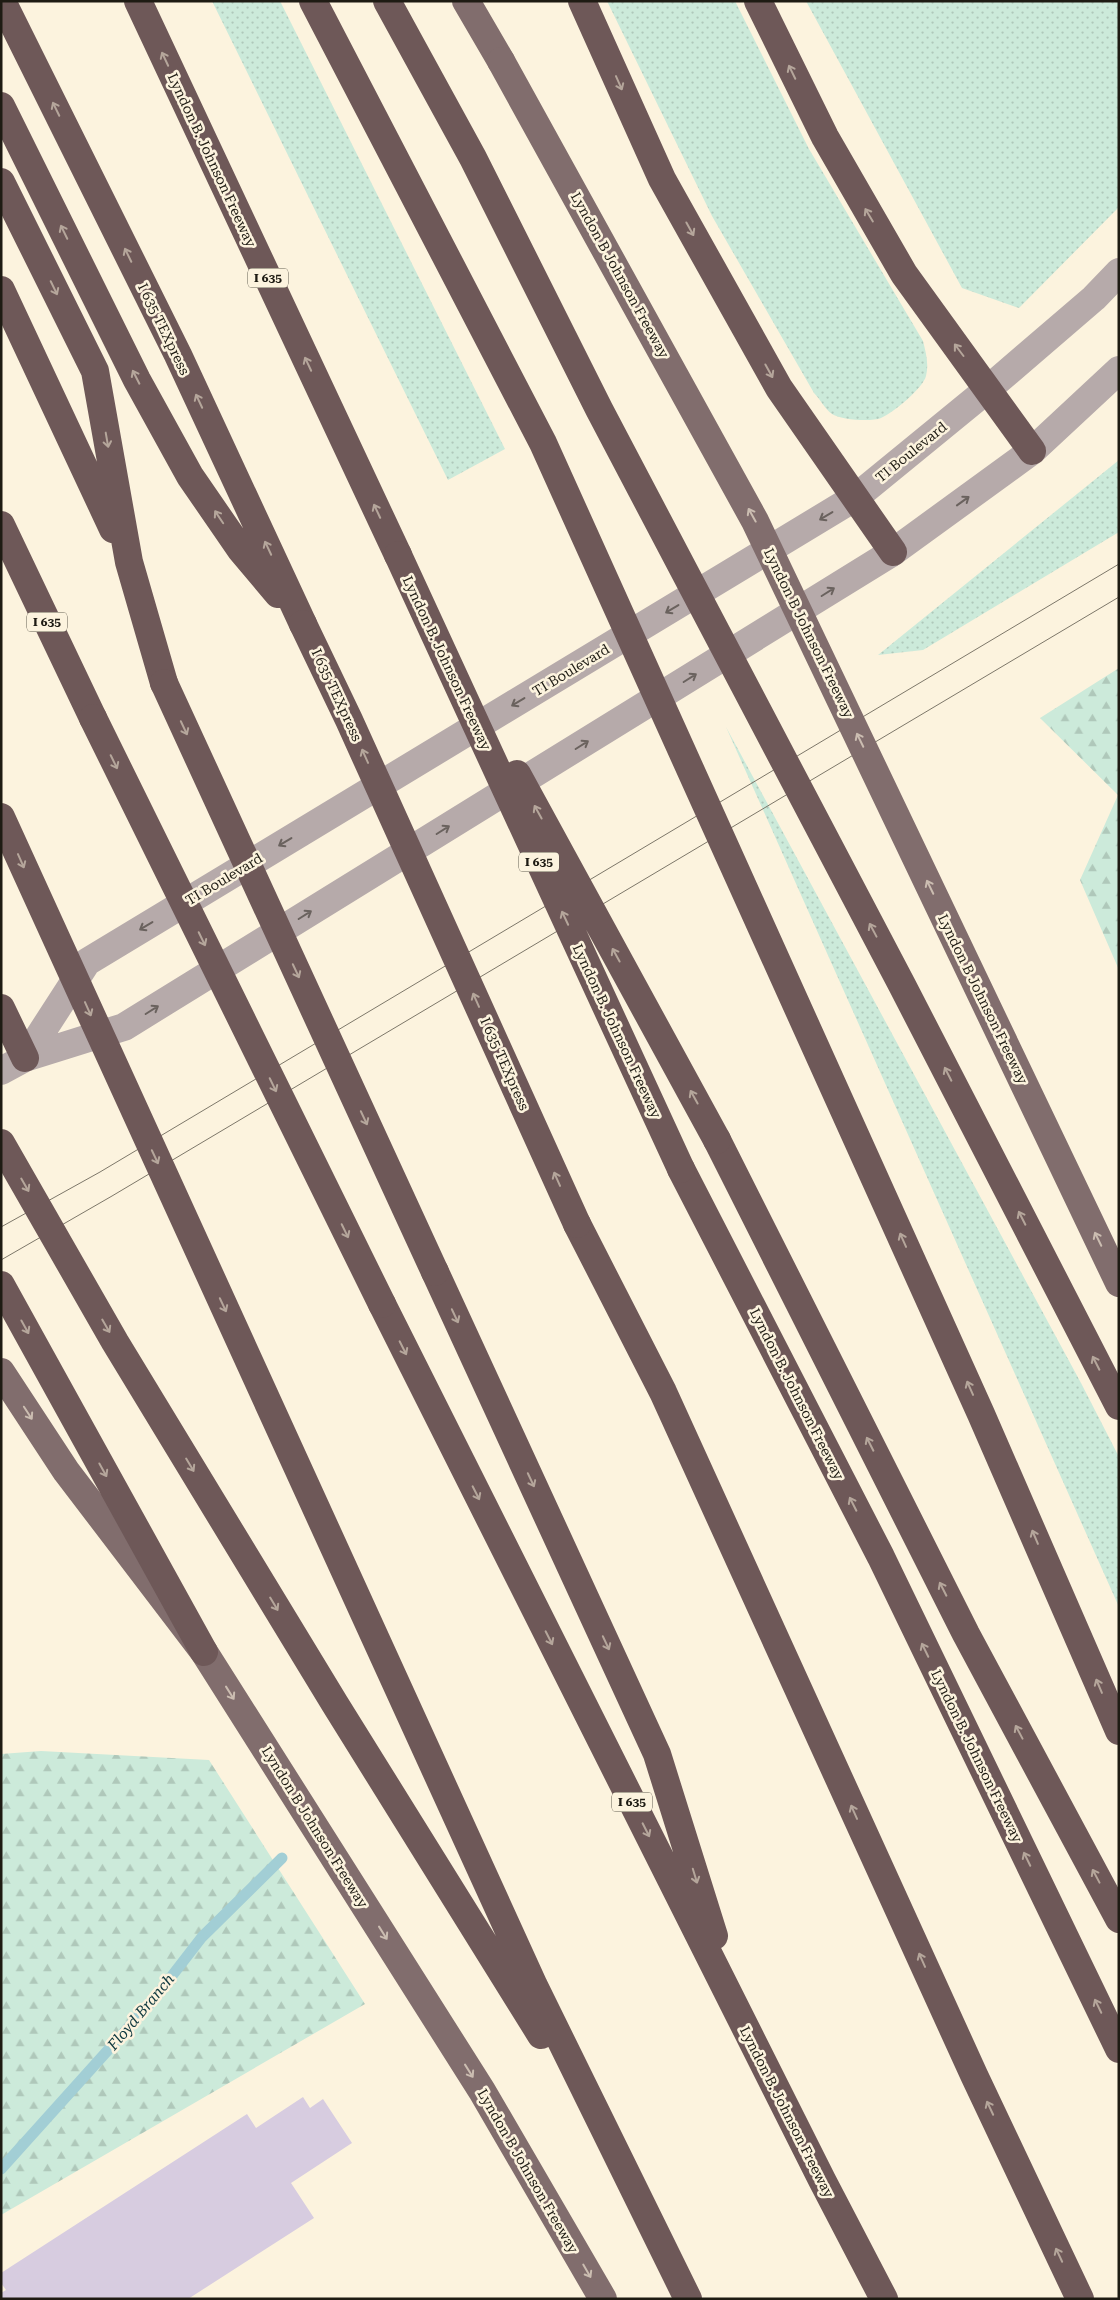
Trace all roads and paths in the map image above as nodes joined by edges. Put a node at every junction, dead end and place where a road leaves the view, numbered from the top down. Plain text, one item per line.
1 (2, 1) edge
2 (138, 1) edge
3 (313, 1) edge
4 (387, 1) edge
5 (466, 1) edge
6 (582, 1) edge
7 (758, 1) edge
8 (1, 106) edge
9 (1, 182) edge
10 (1119, 272) edge
11 (1, 290) edge
12 (1119, 370) edge
13 (988, 389) junction
14 (1032, 451) junction
15 (856, 497) junction
16 (1, 525) edge
17 (893, 552) junction
18 (398, 555) junction
19 (129, 562) junction
20 (303, 624) junction
21 (1, 817) edge
22 (1, 1008) edge
23 (25, 1058) junction
24 (1, 1071) edge
25 (1, 1143) edge
26 (1119, 1283) edge
27 (1, 1285) edge
28 (1, 1372) edge
29 (1119, 1406) edge
30 (204, 1652) junction
31 (1119, 1731) edge
32 (1119, 1919) edge
33 (737, 2012) junction
34 (1119, 2049) edge
35 (602, 2299) edge
36 (688, 2299) edge
37 (706, 2299) edge
38 (884, 2299) edge
39 (1080, 2299) edge

20 -> 1 highway, I 635 TEXpress
18 -> 2 highway, Lyndon B. Johnson Freeway / I 635
31 -> 3 highway, bridge
29 -> 4 highway, bridge
26 -> 5 main road, Lyndon B Johnson Freeway, bridge
6 -> 15 highway
13 -> 7 highway
20 -> 8 highway
9 -> 19 highway
10 - 13 street, TI Boulevard
11 - 19 highway
12 - 14 street, TI Boulevard
13 - 14 highway
13 - 15 street, TI Boulevard
17 -> 14 street, TI Boulevard
15 - 17 highway
15 -> 23 street, TI Boulevard
16 -> 33 highway, Lyndon B. Johnson Freeway / I 635, bridge
23 -> 17 street, TI Boulevard
32 -> 18 highway, bridge
34 -> 18 highway, Lyndon B. Johnson Freeway / I 635, bridge
19 -> 33 highway, bridge
39 -> 20 highway, I 635 TEXpress, bridge
21 -> 36 highway, bridge
22 - 23 highway
23 - 24 street, TI Boulevard
25 -> 37 highway, bridge
27 -> 30 highway
28 -> 30 main road, Lyndon B Johnson Freeway
30 -> 35 main road, Lyndon B Johnson Freeway
33 - 38 highway, Lyndon B. Johnson Freeway / I 635

